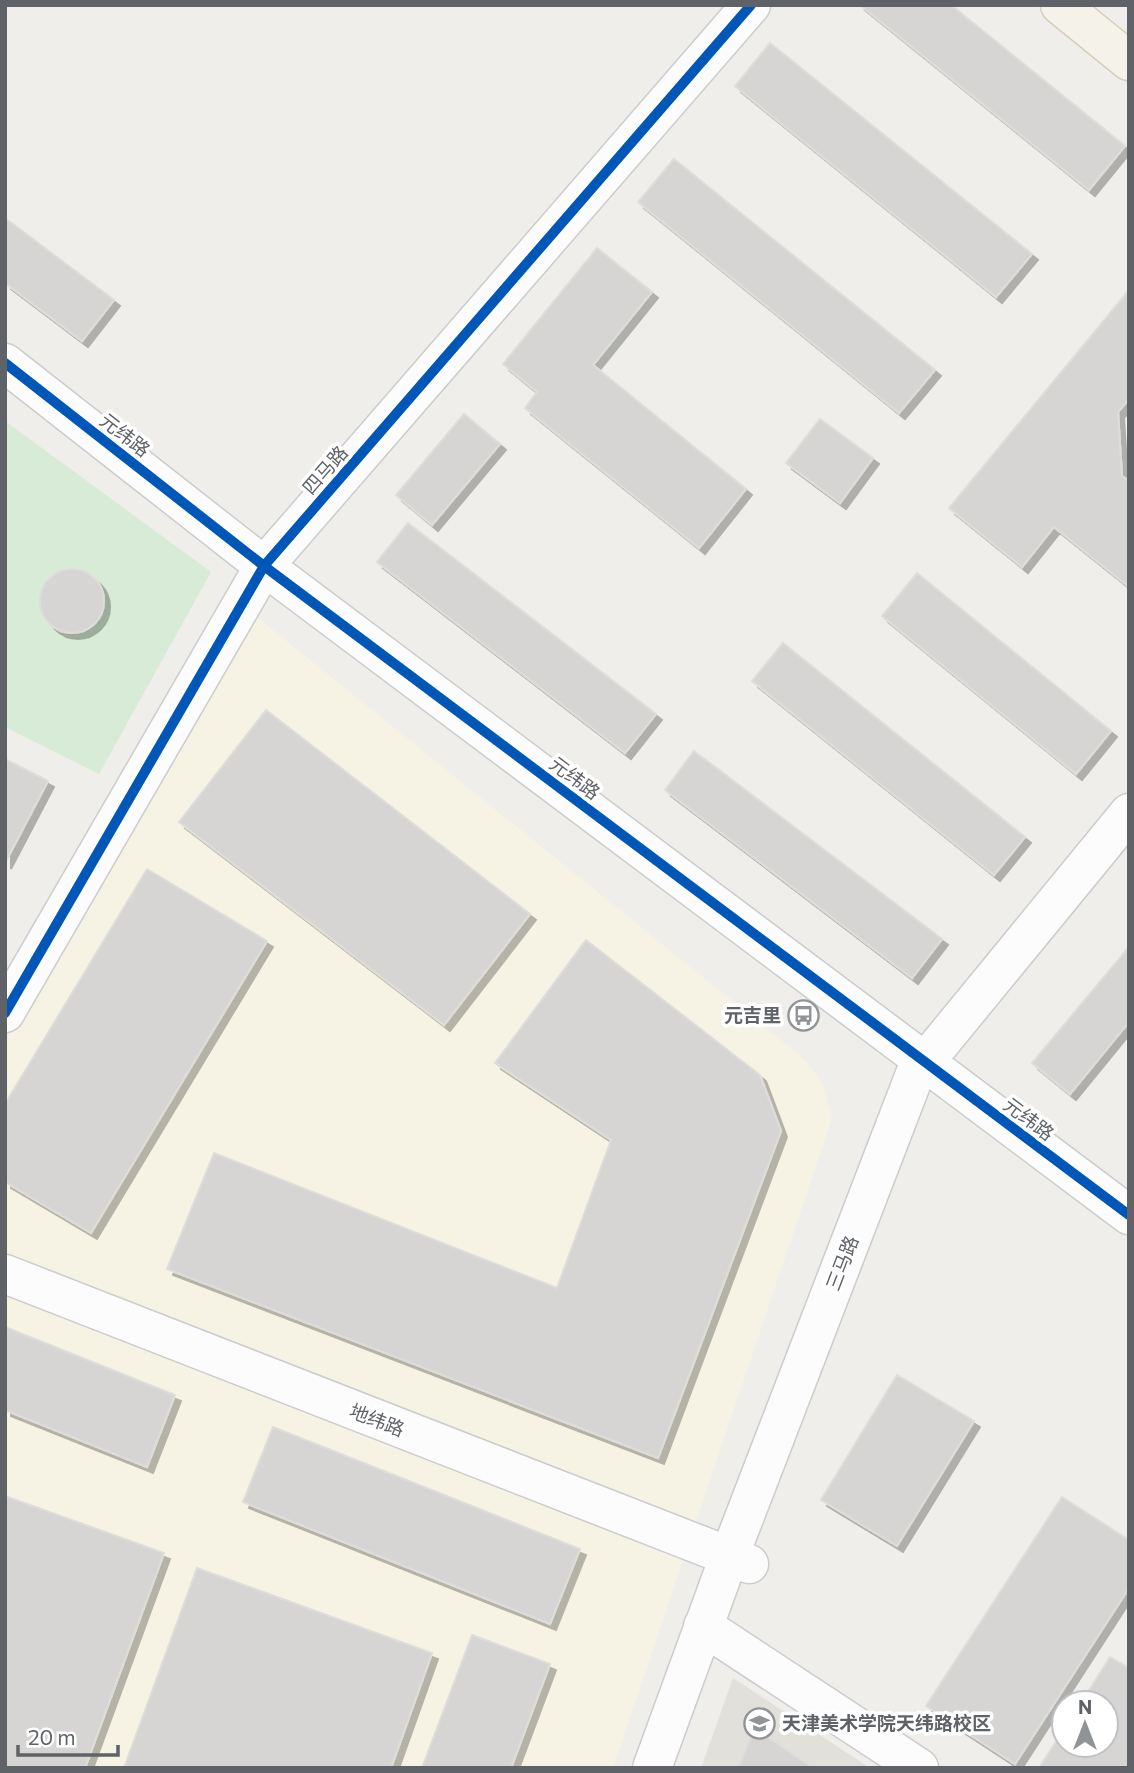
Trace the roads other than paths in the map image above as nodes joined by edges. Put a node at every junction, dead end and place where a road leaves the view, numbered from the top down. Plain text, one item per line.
1 (751, 5) edge
2 (1060, 5) edge
3 (1129, 61) edge
4 (5, 363) edge
5 (5, 392) edge
6 (259, 574) junction
7 (1129, 813) edge
8 (1129, 840) edge
9 (5, 1013) edge
10 (932, 1072) junction
11 (1129, 1215) edge
12 (1129, 1234) edge
13 (5, 1275) edge
14 (739, 1561) junction
15 (712, 1632) junction
16 (652, 1768) edge
17 (675, 1768) edge
18 (919, 1768) edge

1 - 6 street, 四马路
2 - 3 main road
4 - 6 street, 元纬路
5 - 6 street, 元纬路
6 - 9 street, 四马路
6 - 10 street, 元纬路
7 - 10 street, 三马路
8 - 10 street, 三马路
10 - 11 street, 元纬路
10 - 12 street, 元纬路
10 - 14 street, 三马路
13 - 14 street, 地纬路
14 - 15 street, 三马路
15 - 16 street, 三马路
15 - 17 street, 三马路
15 - 18 street

